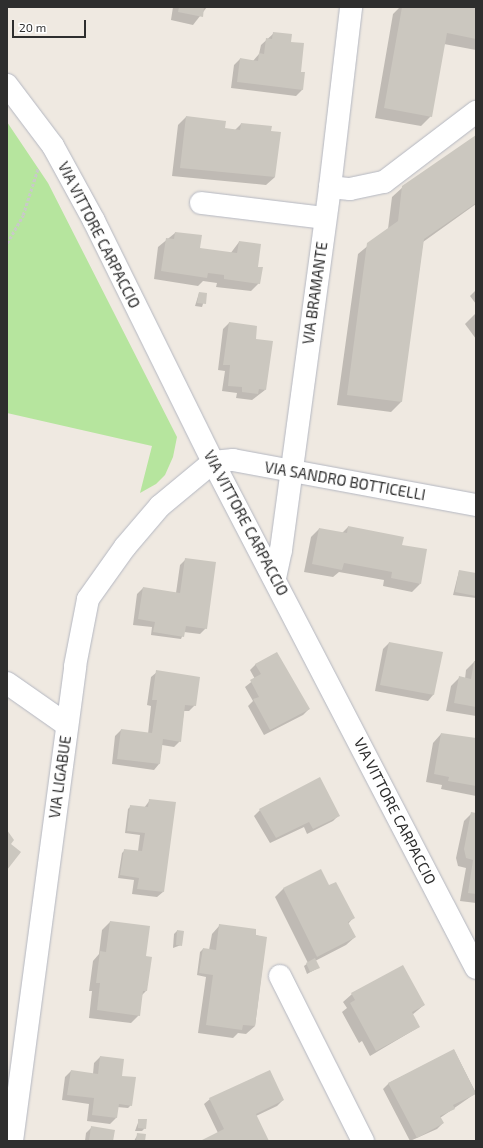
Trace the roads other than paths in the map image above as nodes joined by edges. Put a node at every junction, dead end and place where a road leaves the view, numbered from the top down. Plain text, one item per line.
1 (351, 7) edge
2 (7, 85) edge
3 (476, 112) edge
4 (330, 187) junction
5 (201, 203) dead end
6 (325, 218) junction
7 (213, 462) junction
8 (291, 471) junction
9 (476, 505) edge
10 (275, 578) junction
11 (7, 683) edge
12 (67, 725) junction
13 (476, 968) edge
14 (280, 976) dead end
15 (12, 1141) edge
16 (363, 1141) edge

1 - 4 street, VIA BRAMANTE
2 - 7 street, VIA VITTORE CARPACCIO
3 - 4 street
4 - 6 street, VIA BRAMANTE
5 - 6 street
6 - 8 street, VIA BRAMANTE
7 - 8 street, VIA SANDRO BOTTICELLI
7 - 10 street, VIA VITTORE CARPACCIO
7 - 12 street, VIA LIGABUE
8 - 9 street, VIA SANDRO BOTTICELLI
8 - 10 street, VIA BRAMANTE
10 - 13 street, VIA VITTORE CARPACCIO
11 - 12 street
12 - 15 street, VIA LIGABUE
14 - 16 street

